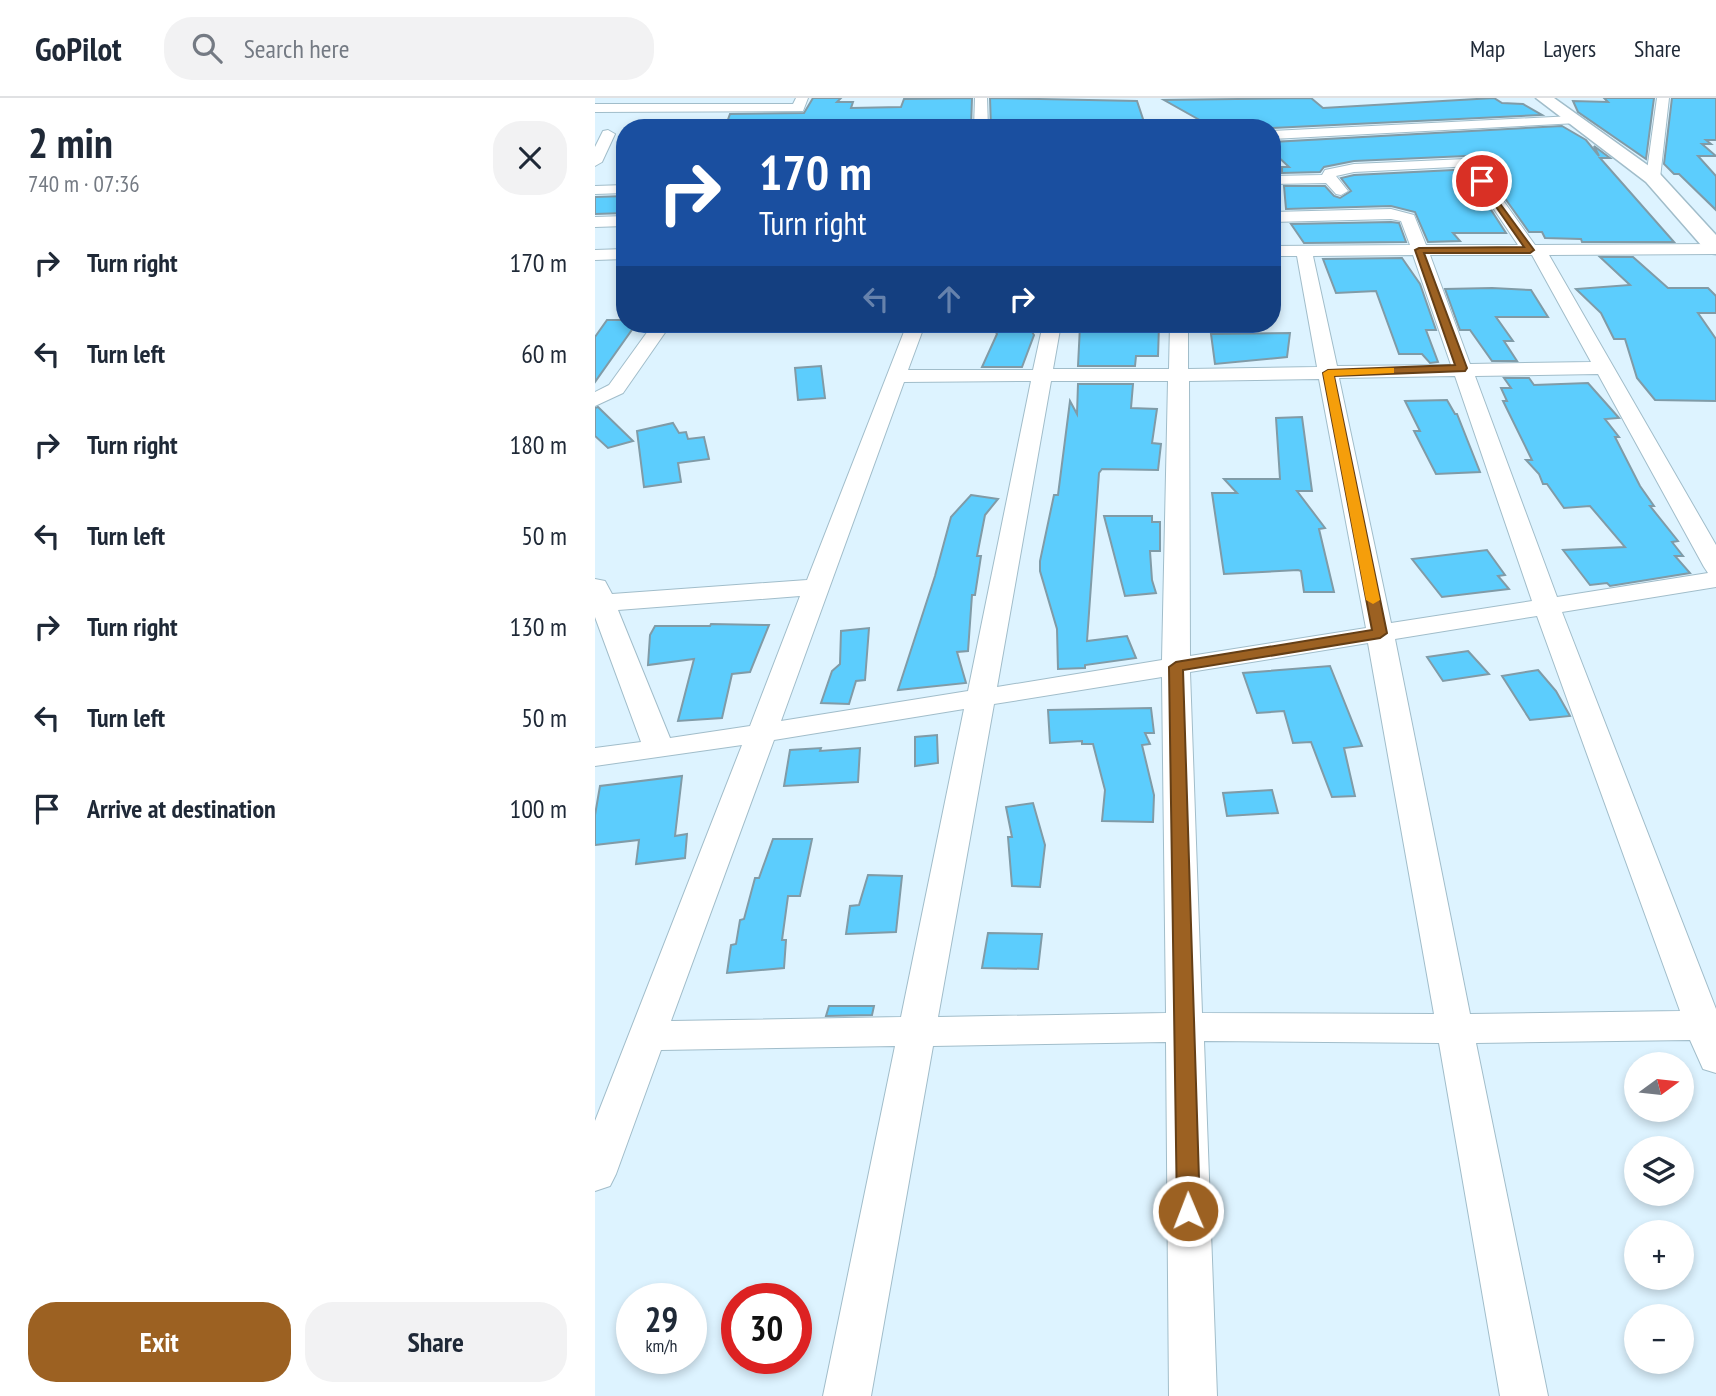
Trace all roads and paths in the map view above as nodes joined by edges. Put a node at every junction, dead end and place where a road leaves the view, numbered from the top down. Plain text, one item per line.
1 (981, 98) edge
2 (1543, 98) edge
3 (1663, 98) edge
4 (595, 108) edge
5 (798, 108) edge
6 (981, 119) edge
7 (1573, 120) junction
8 (602, 134) edge
9 (1281, 135) edge
10 (595, 161) edge
11 (615, 161) dead end
12 (1488, 162) dead end
13 (1653, 178) junction
14 (1328, 179) junction
15 (1281, 180) edge
16 (1482, 181) dead end
17 (616, 189) edge
18 (595, 190) edge
19 (1358, 215) junction
20 (1281, 217) edge
21 (616, 221) edge
22 (595, 222) edge
23 (1707, 229) edge
24 (1716, 248) edge
25 (1419, 250) junction
26 (1534, 250) junction
27 (1281, 251) edge
28 (1304, 251) junction
29 (616, 254) edge
30 (595, 255) edge
31 (656, 333) edge
32 (913, 333) edge
33 (1050, 333) edge
34 (1179, 333) edge
35 (1462, 368) junction
36 (1604, 368) junction
37 (1328, 373) junction
38 (1178, 375) junction
39 (896, 376) junction
40 (1042, 376) junction
41 (595, 400) edge
42 (1716, 567) edge
43 (1716, 579) edge
44 (816, 587) junction
45 (599, 593) edge
46 (1547, 606) junction
47 (1380, 633) junction
48 (1176, 667) junction
49 (982, 698) junction
50 (760, 734) junction
51 (659, 749) junction
52 (595, 757) edge
53 (1184, 1027) junction
54 (1455, 1030) junction
55 (918, 1033) junction
56 (647, 1036) junction
57 (1712, 1036) edge
58 (595, 1174) edge
59 (848, 1396) edge
60 (1193, 1396) edge
61 (1524, 1396) edge

1 - 6 street
2 - 7 main road
3 - 13 street
4 - 5 street
7 - 9 street
7 - 13 main road
8 - 10 street
10 - 11 street
12 - 14 street
13 - 23 main road
14 - 15 street
14 - 19 street
16 - 26 street
17 - 18 street
19 - 20 street
19 - 25 street
21 - 22 street
23 - 24 main road
24 - 26 street
25 - 26 street
25 - 28 street
25 - 35 street
26 - 36 street
27 - 28 street
28 - 37 street
29 - 30 street
31 - 41 street
32 - 39 street
33 - 40 street
34 - 38 street
35 - 36 street
35 - 37 street
35 - 46 street
36 - 42 street
37 - 38 street
37 - 47 street
38 - 40 street
38 - 48 street
39 - 40 street
39 - 44 street
40 - 49 street
43 - 46 street
44 - 45 street
44 - 50 street
45 - 51 street
46 - 47 street
46 - 57 street
47 - 48 street
47 - 54 street
48 - 49 street
48 - 53 street
49 - 50 street
49 - 55 street
50 - 51 street
50 - 56 street
51 - 52 street
53 - 54 street
53 - 55 street
53 - 60 street
54 - 57 street
54 - 61 street
55 - 56 street
55 - 59 street
56 - 58 street

